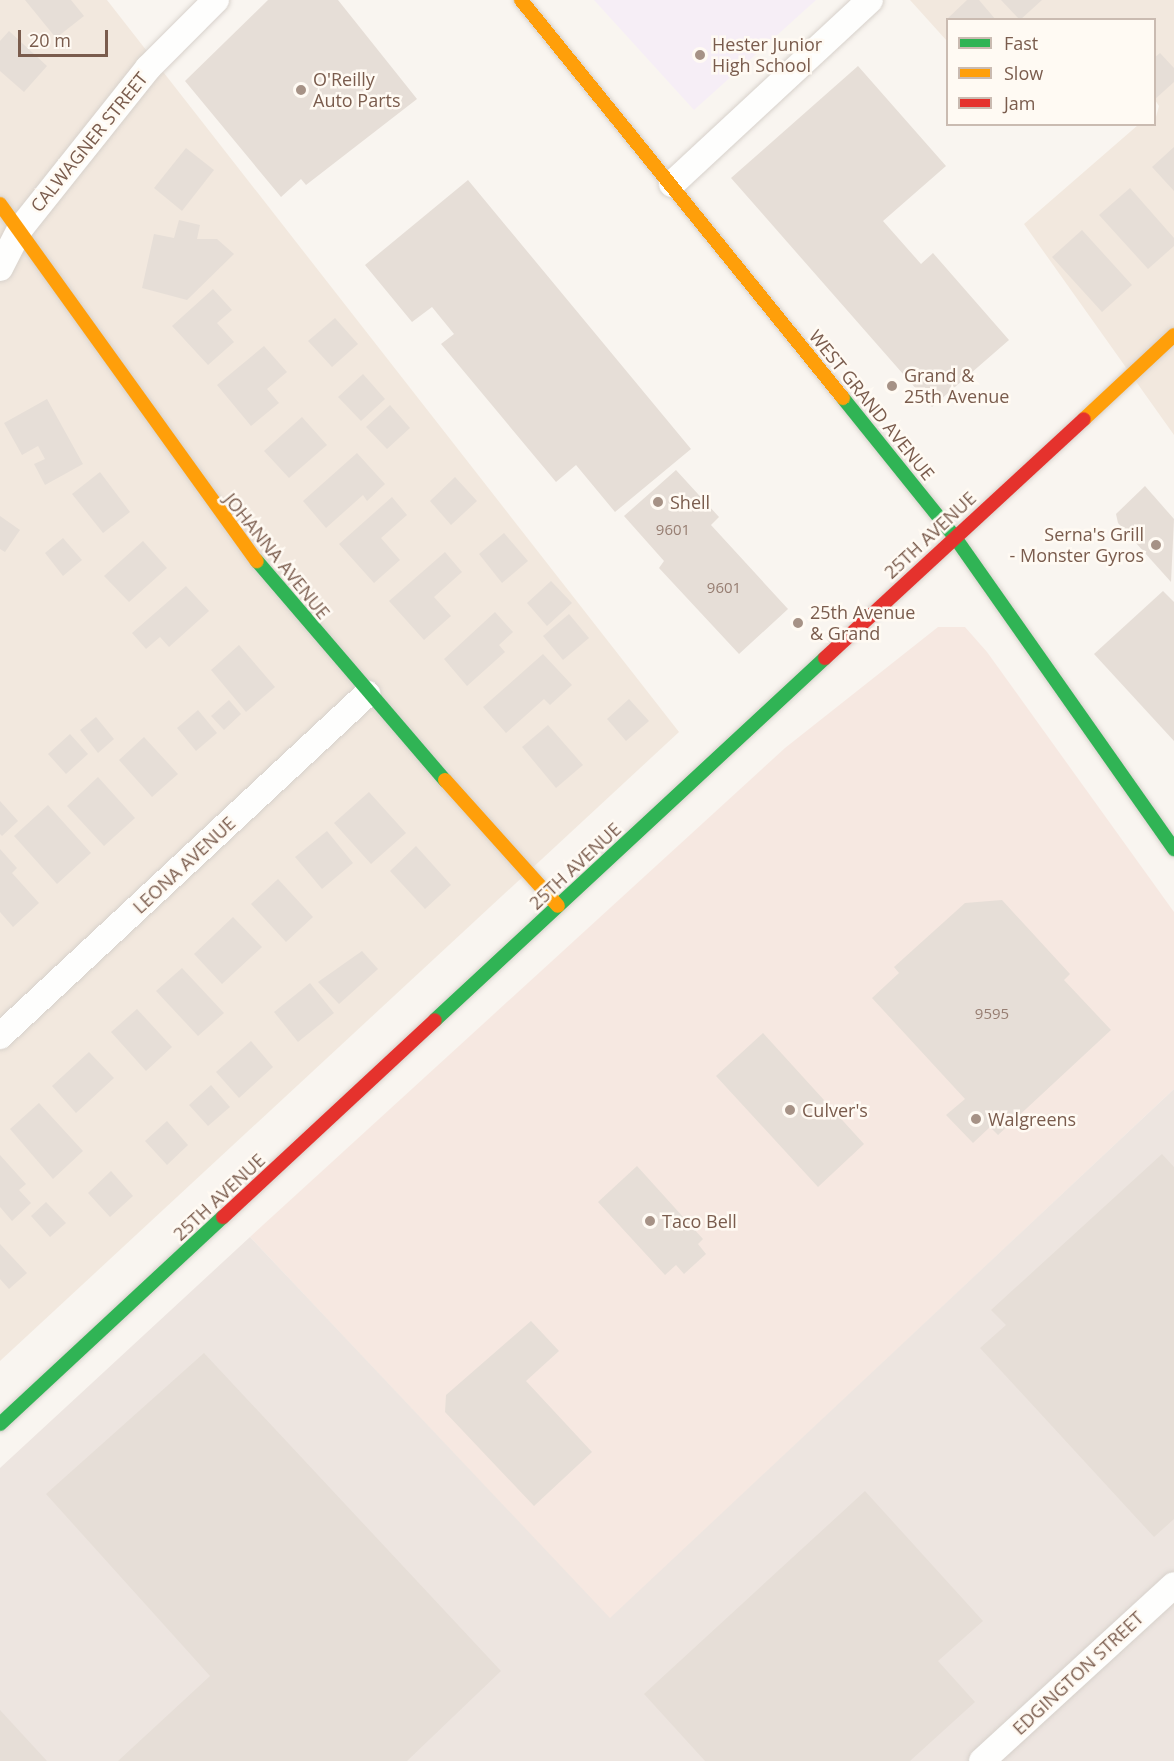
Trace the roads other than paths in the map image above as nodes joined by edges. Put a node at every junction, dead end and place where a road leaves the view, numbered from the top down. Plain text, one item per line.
1 (216, 0) edge
2 (521, 0) edge
3 (870, 0) edge
4 (672, 184) junction
5 (0, 204) edge
6 (20, 229) junction
7 (0, 268) edge
8 (1174, 334) edge
9 (954, 536) junction
10 (367, 694) junction
11 (1174, 849) edge
12 (558, 906) junction
13 (0, 1036) edge
14 (0, 1424) edge
15 (1174, 1585) edge
16 (982, 1761) edge

1 - 6 street, CALWAGNER STREET
2 - 4 main road, WEST GRAND AVENUE
3 - 4 street
4 - 9 main road, WEST GRAND AVENUE
5 - 6 main road, JOHANNA AVENUE
6 - 7 street, CALWAGNER STREET
6 - 10 main road, JOHANNA AVENUE
8 - 9 main road, 25TH AVENUE
9 - 11 main road, WEST GRAND AVENUE
9 - 12 main road, 25TH AVENUE
10 - 12 main road, JOHANNA AVENUE
10 - 13 street, LEONA AVENUE
12 - 14 main road, 25TH AVENUE
15 - 16 street, EDGINGTON STREET

